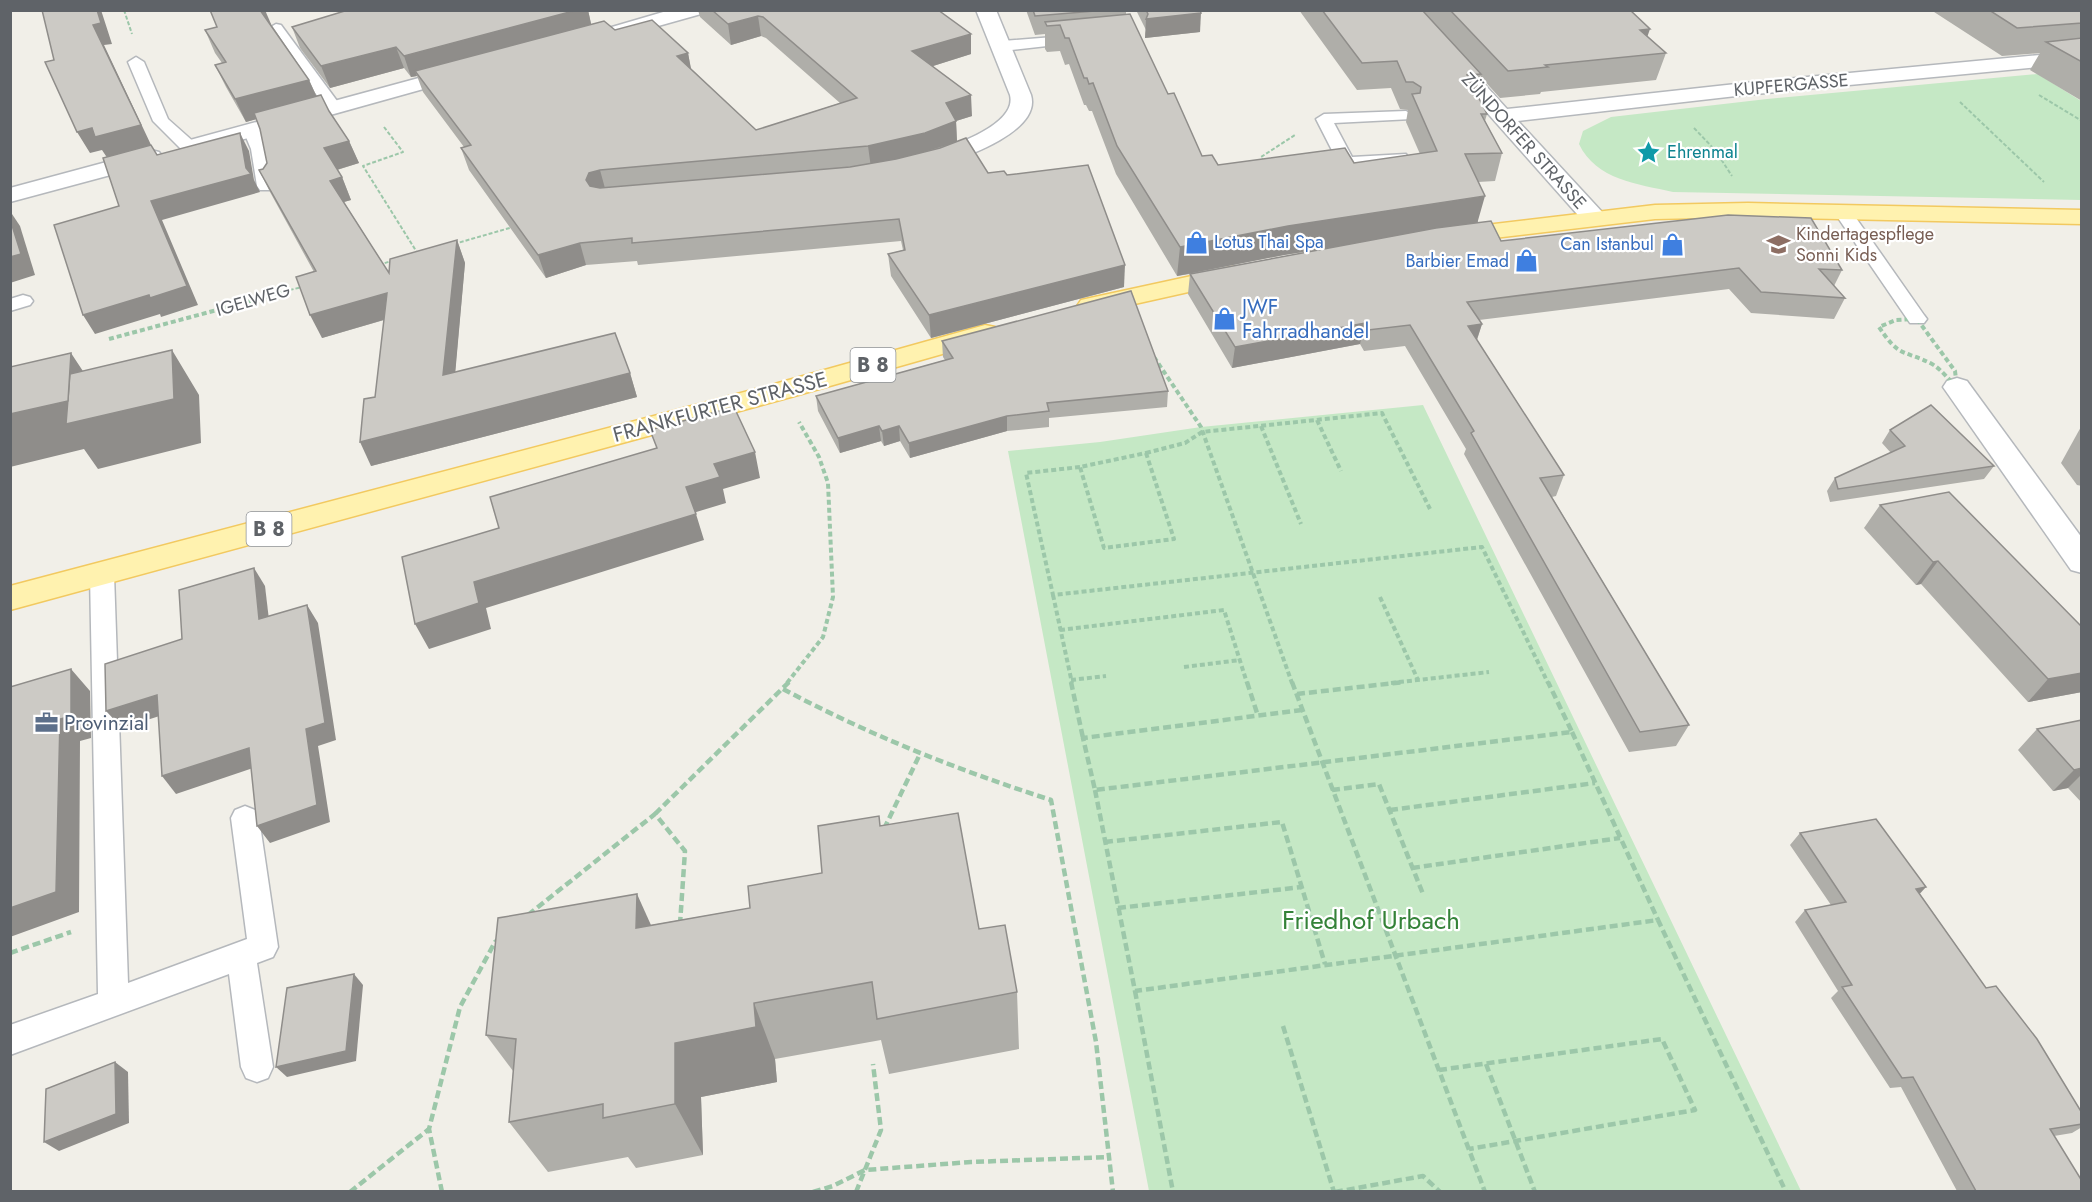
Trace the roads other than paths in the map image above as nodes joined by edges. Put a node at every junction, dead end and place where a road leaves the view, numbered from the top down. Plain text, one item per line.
1 (694, 10) edge
2 (986, 10) edge
3 (1406, 10) edge
4 (636, 18) edge
5 (276, 28) edge
6 (594, 38) edge
7 (1093, 38) edge
8 (1003, 46) junction
9 (2082, 57) edge
10 (136, 62) dead end
11 (482, 67) edge
12 (334, 108) junction
13 (1406, 116) dead end
14 (1500, 116) junction
15 (251, 130) junction
16 (189, 147) junction
17 (1400, 158) edge
18 (903, 171) edge
19 (266, 186) edge
20 (10, 195) edge
21 (1843, 212) junction
22 (2082, 217) edge
23 (1594, 218) junction
24 (1431, 239) edge
25 (1262, 269) edge
26 (1070, 311) edge
27 (1921, 325) road end
28 (1012, 326) edge
29 (1956, 379) road end
30 (2082, 562) edge
31 (102, 574) junction
32 (10, 598) edge
33 (245, 818) dead end
34 (241, 955) junction
35 (113, 1003) junction
36 (10, 1040) edge
37 (257, 1067) dead end

1 - 4 street
2 - 8 street
3 - 14 street, ZÜNDORFER STRASSE
4 - 6 street
5 - 12 lane
7 - 8 lane
8 - 18 street
9 - 14 street, KUPFERGASSE
10 - 16 lane
11 - 12 street
12 - 15 street
13 - 17 lane
14 - 23 street, ZÜNDORFER STRASSE
15 - 16 street
15 - 19 lane
16 - 20 street
21 - 22 main road
21 - 23 main road
21 - 27 lane
23 - 24 main road
25 - 26 main road
28 - 31 main road, FRANKFURTER STRASSE / B 8
29 - 30 street
31 - 32 main road, FRANKFURTER STRASSE / B 8
31 - 35 lane
33 - 34 lane
34 - 35 lane
34 - 37 lane
35 - 36 lane

